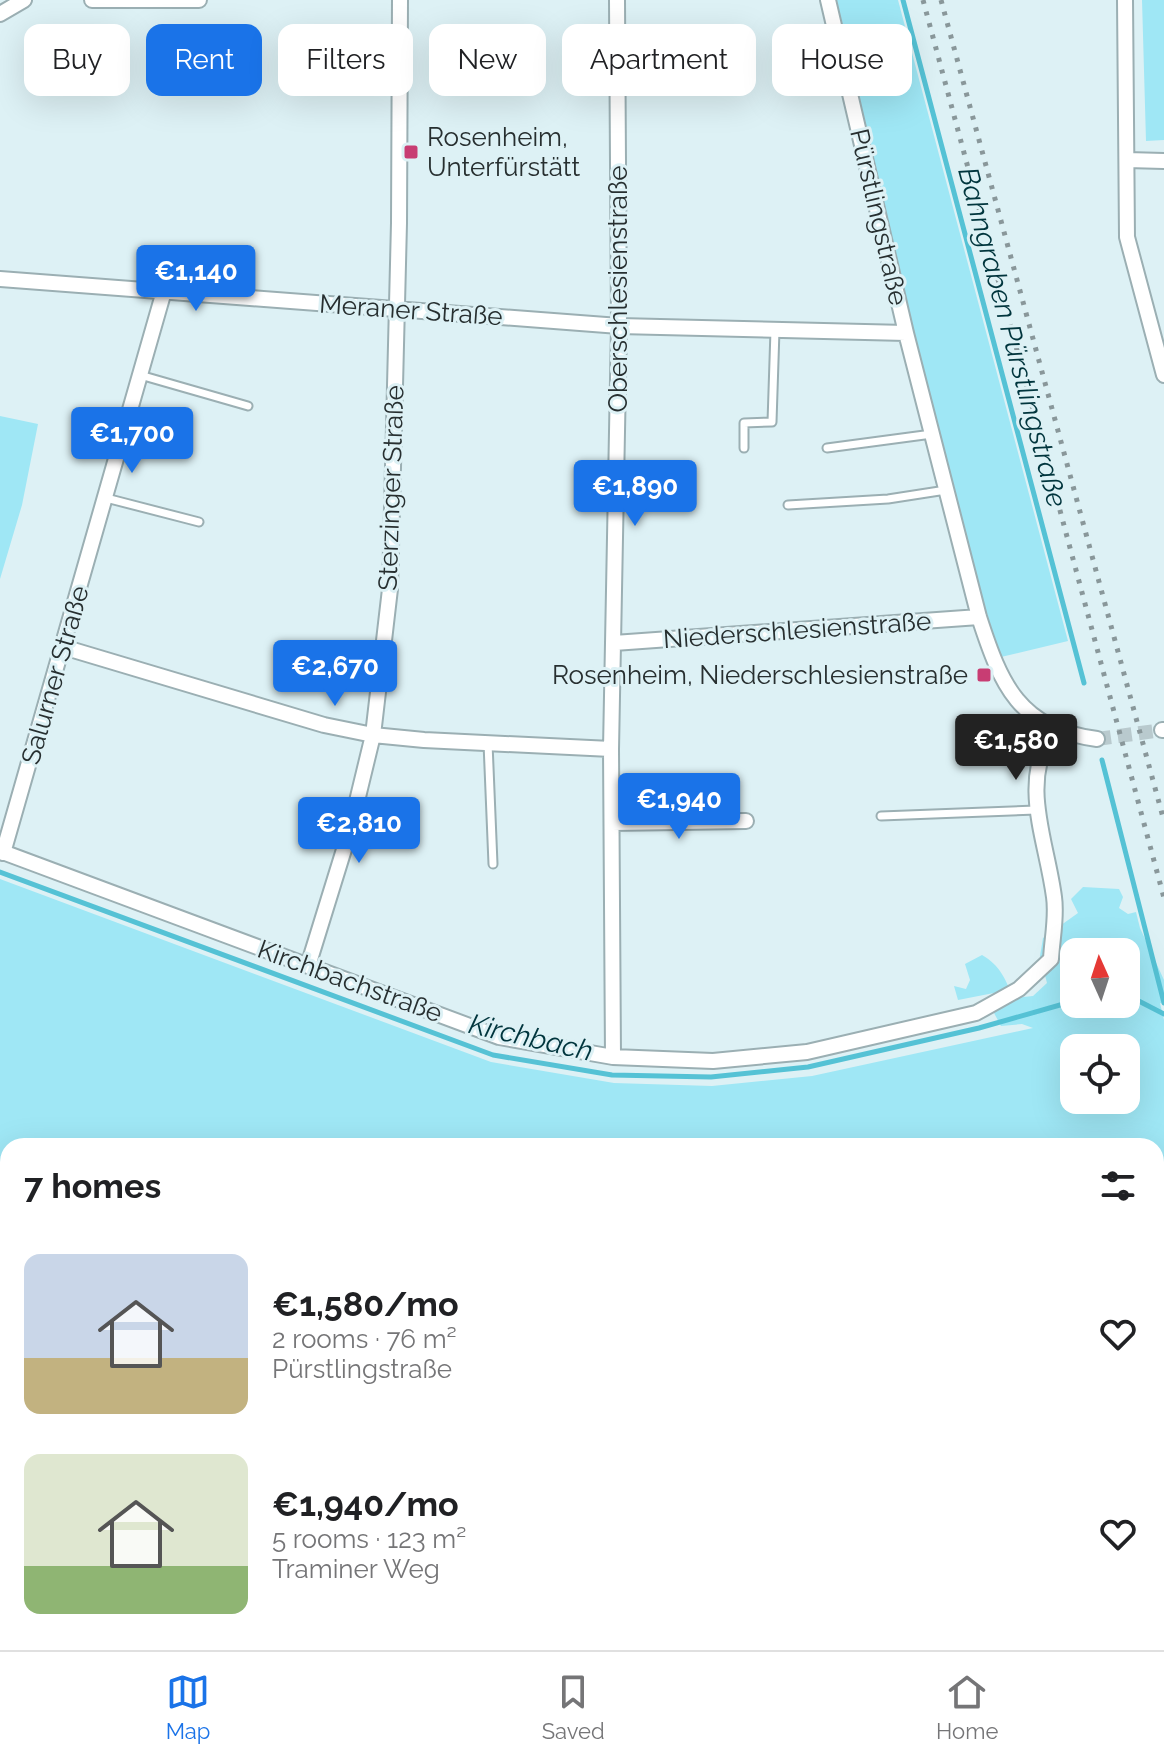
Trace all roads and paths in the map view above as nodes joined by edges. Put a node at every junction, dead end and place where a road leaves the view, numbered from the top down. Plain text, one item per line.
1 (24, 0) edge
2 (92, 0) edge
3 (199, 0) edge
4 (400, 0) edge
5 (617, 0) edge
6 (828, 0) edge
7 (1125, 0) edge
8 (0, 14) edge
9 (1127, 160) junction
10 (1164, 161) edge
11 (0, 279) edge
12 (164, 291) junction
13 (396, 309) junction
14 (619, 326) junction
15 (775, 330) junction
16 (906, 333) junction
17 (140, 375) junction
18 (1164, 375) edge
19 (248, 406) dead end
20 (932, 434) junction
21 (744, 448) dead end
22 (827, 448) dead end
23 (946, 490) junction
24 (106, 498) junction
25 (788, 505) dead end
26 (199, 522) dead end
27 (979, 617) junction
28 (614, 643) junction
29 (63, 647) junction
30 (1052, 729) junction
31 (373, 735) junction
32 (1097, 739) tunnel mouth
33 (488, 743) junction
34 (611, 749) junction
35 (1036, 810) junction
36 (881, 816) dead end
37 (746, 821) dead end
38 (612, 823) junction
39 (2, 852) edge
40 (493, 864) dead end
41 (308, 966) junction
42 (613, 1057) junction

1 - 8 street
2 - 3 street
4 - 13 street, Sterzinger Straße
5 - 14 street, Oberschlesienstraße
6 - 16 street, Pürstlingstraße
7 - 9 street
9 - 10 street
9 - 18 street
11 - 12 street, Meraner Straße
12 - 13 street, Meraner Straße
12 - 17 street, Salurner Straße
13 - 14 street, Meraner Straße
13 - 31 street, Sterzinger Straße
14 - 15 street, Meraner Straße
14 - 28 street, Oberschlesienstraße
15 - 16 street, Meraner Straße
15 - 21 lane
16 - 20 street, Pürstlingstraße
17 - 19 lane
17 - 24 street, Salurner Straße
20 - 22 lane
20 - 23 street, Pürstlingstraße
23 - 25 lane
23 - 27 street, Pürstlingstraße
24 - 26 lane
24 - 29 street, Salurner Straße
27 - 28 street, Niederschlesienstraße
27 - 30 street, Pürstlingstraße
28 - 34 street, Oberschlesienstraße
29 - 31 street
29 - 39 street, Salurner Straße
30 - 32 street
30 - 35 street
31 - 33 street
31 - 41 street, Sterzinger Straße
33 - 34 street
33 - 40 lane
34 - 38 street, Oberschlesienstraße
35 - 36 lane
35 - 42 street, Kirchbachstraße
37 - 38 street
38 - 42 street, Oberschlesienstraße
39 - 41 street, Kirchbachstraße
41 - 42 street, Kirchbachstraße

